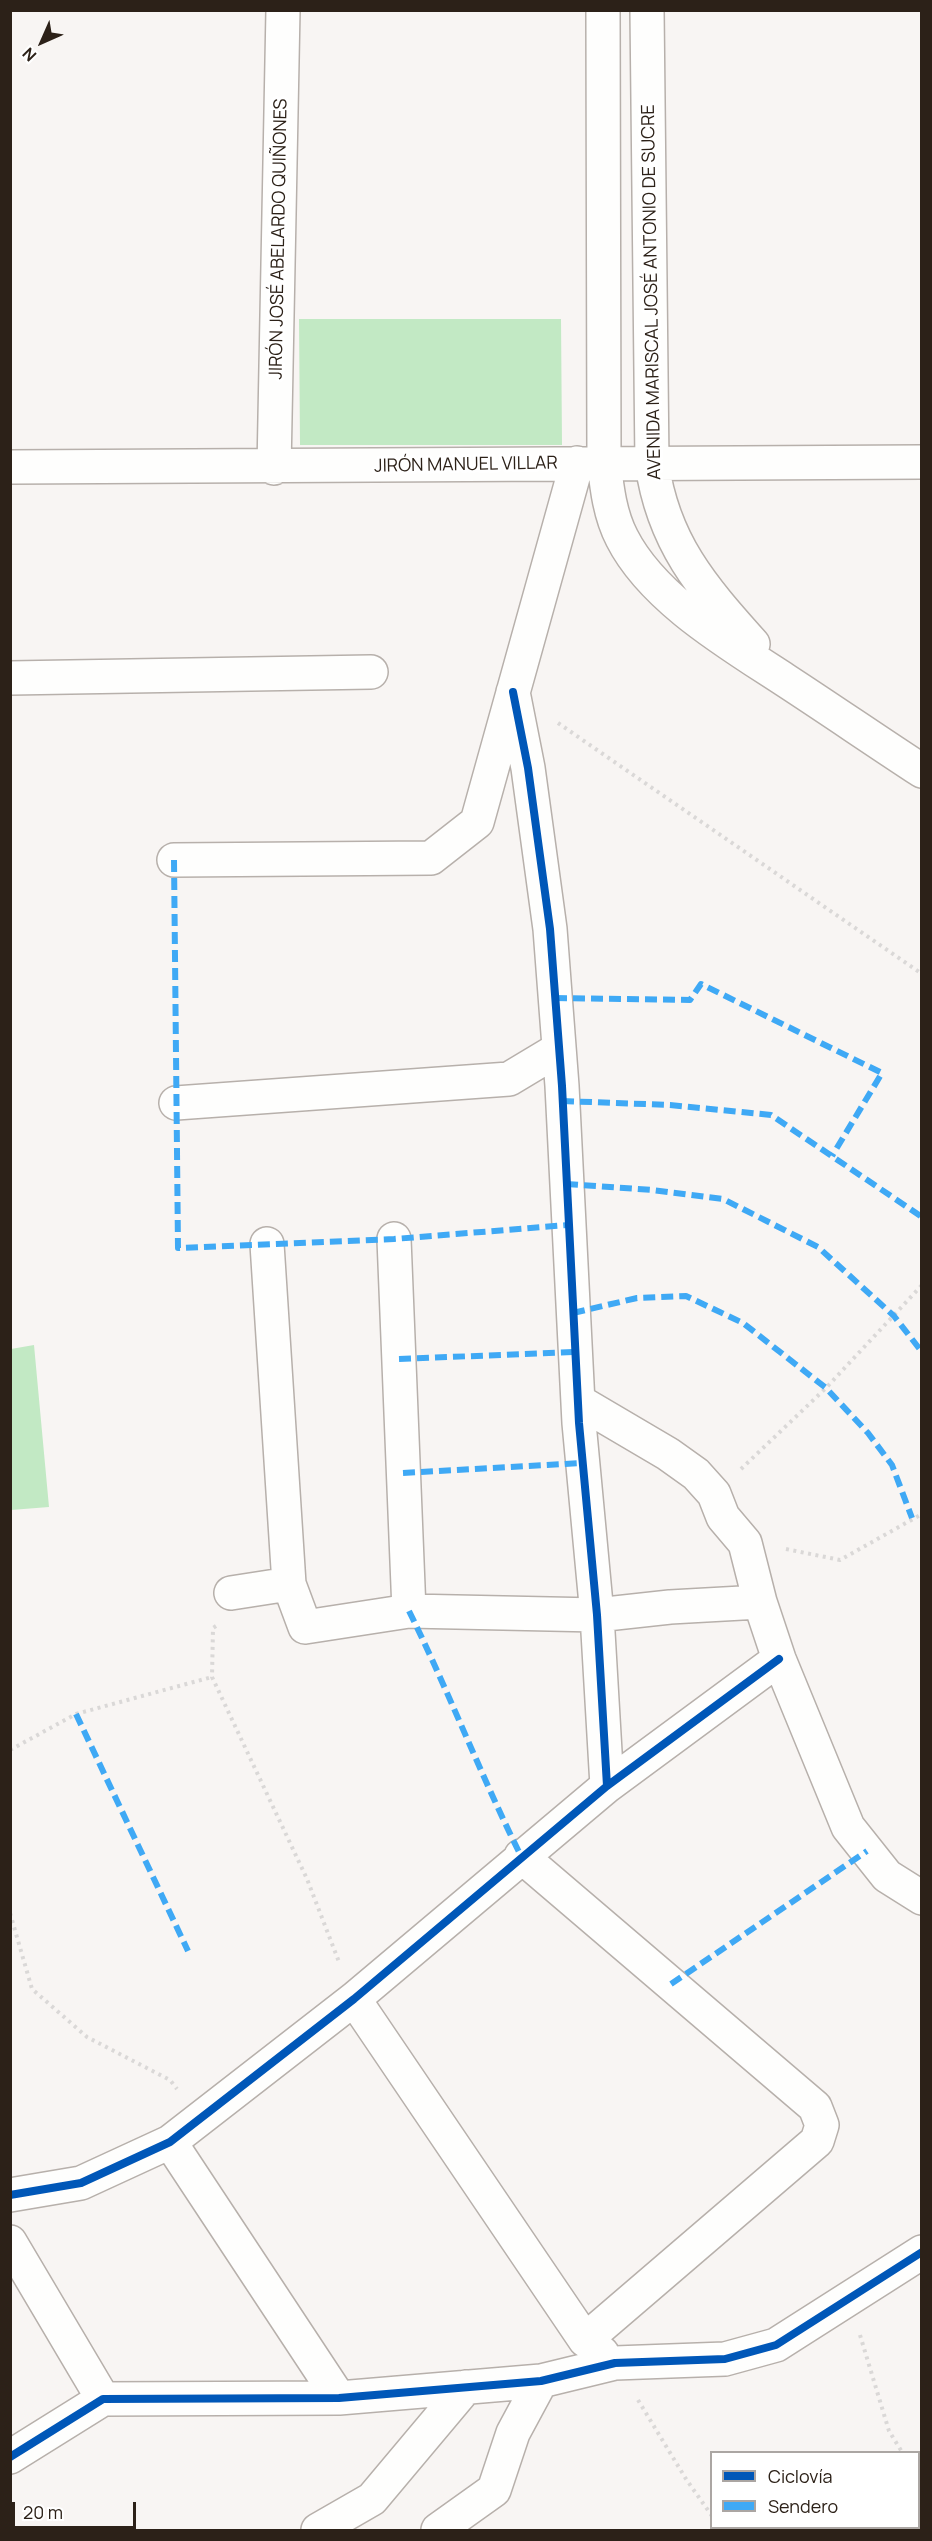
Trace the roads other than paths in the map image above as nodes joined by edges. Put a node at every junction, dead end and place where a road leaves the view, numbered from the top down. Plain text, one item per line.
1 (283, 10) edge
2 (603, 10) edge
3 (647, 10) edge
4 (921, 462) edge
5 (591, 463) junction
6 (652, 464) junction
7 (10, 467) edge
8 (274, 468) junction
9 (371, 672) dead end
10 (10, 678) edge
11 (786, 681) junction
12 (513, 692) junction
13 (921, 771) edge
14 (174, 860) dead end
15 (559, 1049) junction
16 (176, 1103) dead end
17 (394, 1239) dead end
18 (267, 1244) dead end
19 (578, 1401) junction
20 (289, 1584) junction
21 (231, 1593) road end
22 (760, 1602) junction
23 (409, 1611) junction
24 (597, 1615) junction
25 (779, 1659) junction
26 (607, 1786) junction
27 (521, 1856) junction
28 (921, 1898) edge
29 (354, 1999) junction
30 (170, 2142) junction
31 (10, 2195) edge
32 (10, 2242) edge
33 (921, 2252) edge
34 (585, 2340) junction
35 (615, 2363) junction
36 (541, 2381) junction
37 (466, 2387) junction
38 (103, 2398) junction
39 (339, 2398) junction
40 (10, 2457) edge
41 (318, 2530) edge
42 (438, 2530) edge

1 - 8 street, JIRÓN JOSÉ ABELARDO QUIÑONES
2 - 5 street
3 - 6 street, AVENIDA MARISCAL JOSÉ ANTONIO DE SUCRE
4 - 6 street, JIRÓN MANUEL VILLAR
5 - 6 street, JIRÓN MANUEL VILLAR
5 - 8 street, JIRÓN MANUEL VILLAR
5 - 11 street
5 - 12 street
6 - 11 street, AVENIDA MARISCAL JOSÉ ANTONIO DE SUCRE
7 - 8 street, JIRÓN MANUEL VILLAR
9 - 10 street
11 - 13 street
12 - 14 street
12 - 15 street
15 - 16 street
15 - 19 street
17 - 23 street
18 - 20 street
19 - 22 street
19 - 24 street
20 - 21 street
20 - 23 street
22 - 24 street
22 - 25 street
23 - 24 street
24 - 26 street
25 - 26 street
25 - 28 street
26 - 27 street
27 - 29 street
27 - 34 street
29 - 30 street
29 - 34 street
30 - 31 street
30 - 39 street
32 - 38 street
33 - 35 street
34 - 35 street
35 - 36 street
36 - 37 street
36 - 42 street
37 - 39 street
37 - 41 street
38 - 39 street
38 - 40 street

